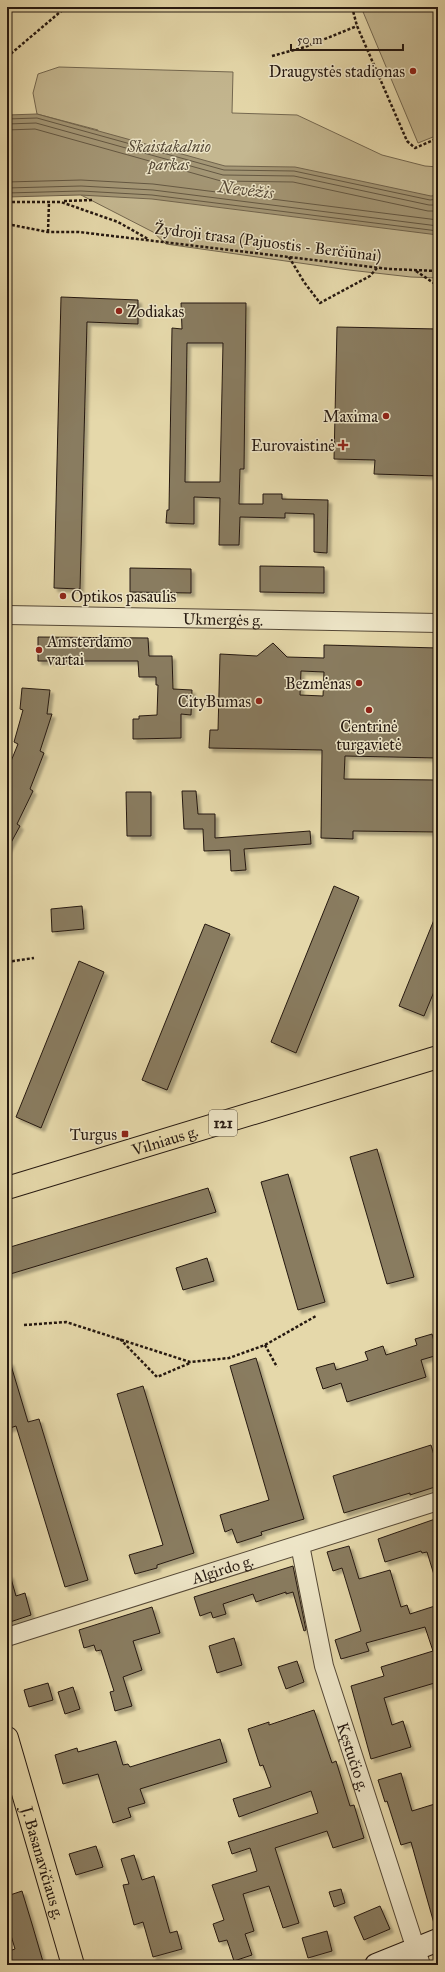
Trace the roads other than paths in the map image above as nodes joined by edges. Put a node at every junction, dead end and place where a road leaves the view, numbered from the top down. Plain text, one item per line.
1 (7, 615) edge
2 (438, 623) edge
3 (438, 1057) edge
4 (7, 1188) edge
5 (438, 1500) edge
6 (300, 1545) junction
7 (7, 1637) edge
8 (7, 1738) edge
9 (438, 1940) edge
10 (419, 1957) edge
11 (73, 1965) edge
12 (376, 1965) edge

1 - 2 street, Ukmergės g.
3 - 4 main road, Vilniaus g. / 121
5 - 6 street, Algirdo g.
6 - 7 street, Algirdo g.
6 - 10 street, Kęstučio g.
8 - 11 main road, J. Basanavičiaus g.
9 - 10 main road
10 - 12 main road

